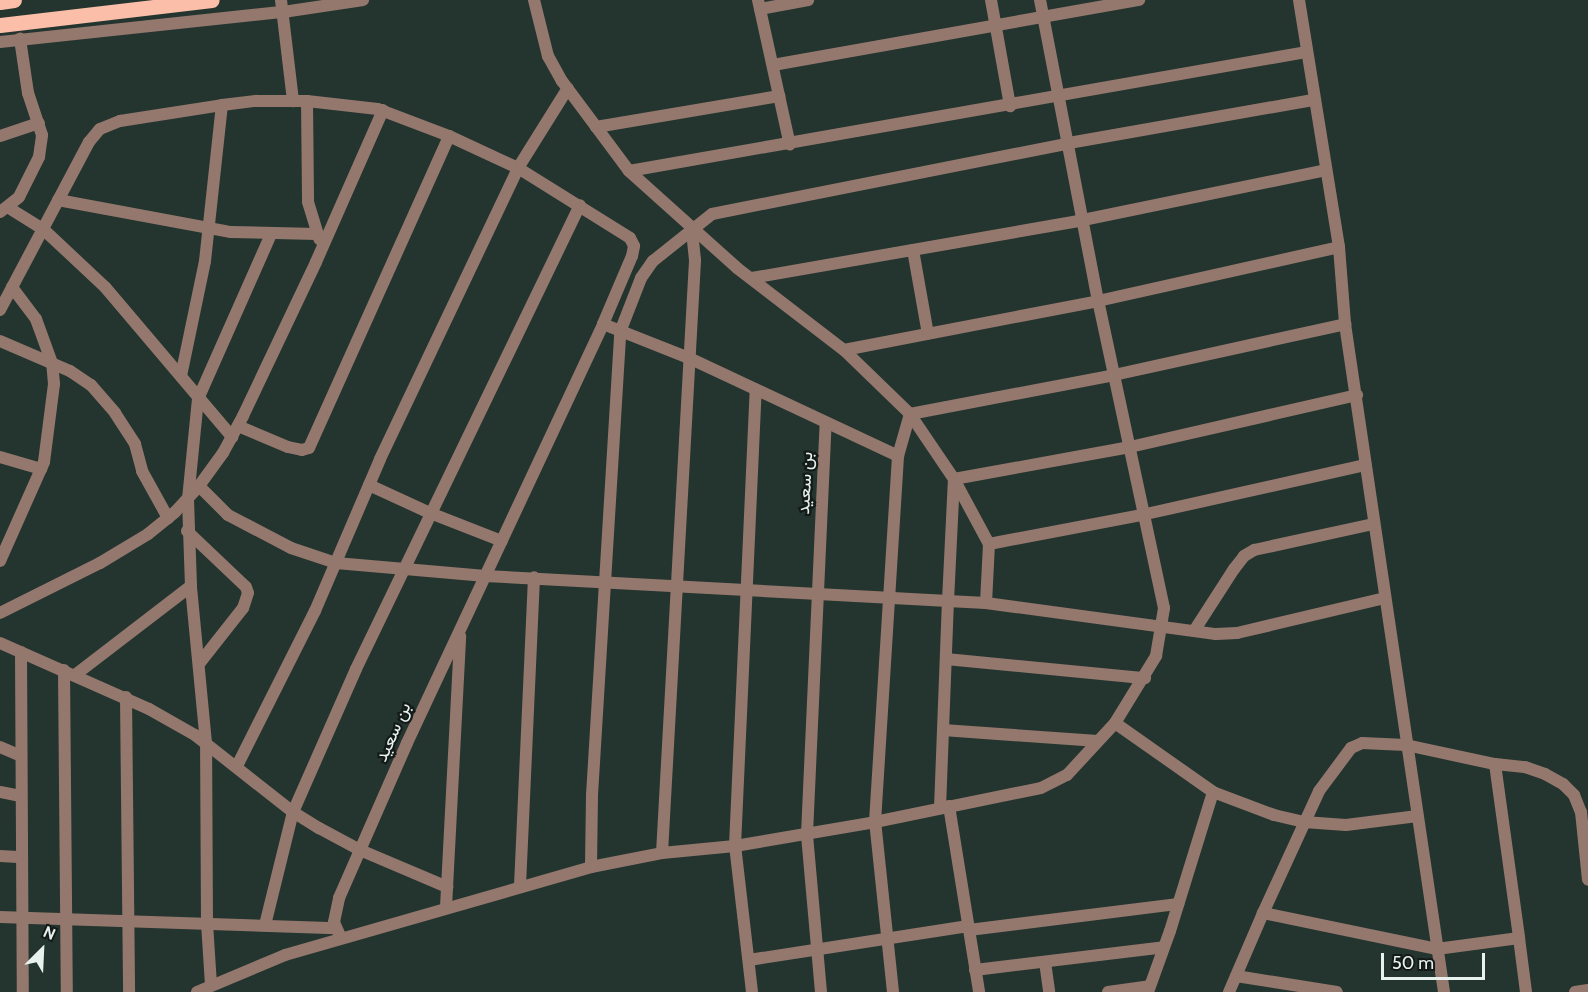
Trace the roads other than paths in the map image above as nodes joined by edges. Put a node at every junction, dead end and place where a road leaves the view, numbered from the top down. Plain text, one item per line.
1 (15, 0) edge
2 (212, 0) edge
3 (363, 0) edge
4 (534, 0) edge
5 (808, 0) edge
6 (991, 0) edge
7 (1040, 0) edge
8 (1139, 0) edge
9 (1299, 0) edge
10 (0, 2) edge
11 (759, 4) edge
12 (141, 6) junction
13 (282, 6) edge
14 (1043, 16) junction
15 (0, 25) edge
16 (995, 25) junction
17 (145, 26) junction
18 (20, 39) junction
19 (0, 42) edge
20 (1306, 52) junction
21 (773, 65) junction
22 (568, 88) junction
23 (778, 96) junction
24 (1059, 98) junction
25 (1314, 100) junction
26 (293, 101) junction
27 (307, 101) junction
28 (222, 105) junction
29 (1010, 106) junction
30 (383, 110) junction
31 (39, 123) junction
32 (596, 127) junction
33 (0, 136) edge
34 (450, 136) junction
35 (1070, 143) junction
36 (790, 145) junction
37 (518, 168) junction
38 (1326, 170) junction
39 (629, 171) junction
40 (58, 200) junction
41 (580, 205) junction
42 (4, 210) edge
43 (1083, 220) junction
44 (209, 228) junction
45 (693, 228) junction
46 (43, 229) junction
47 (271, 234) junction
48 (317, 234) junction
49 (1339, 247) junction
50 (322, 248) junction
51 (913, 250) junction
52 (752, 278) junction
53 (12, 287) junction
54 (1098, 301) junction
55 (0, 310) edge
56 (603, 324) junction
57 (1345, 324) junction
58 (620, 332) junction
59 (928, 334) junction
60 (0, 341) edge
61 (844, 350) junction
62 (689, 358) junction
63 (52, 363) junction
64 (1114, 375) junction
65 (181, 376) junction
66 (756, 390) junction
67 (1357, 394) junction
68 (198, 399) junction
69 (910, 414) junction
70 (825, 422) junction
71 (235, 431) junction
72 (1130, 447) junction
73 (898, 456) junction
74 (0, 457) edge
75 (1366, 465) junction
76 (41, 469) junction
77 (954, 479) junction
78 (369, 485) junction
79 (199, 486) junction
80 (188, 500) junction
81 (430, 513) junction
82 (1146, 514) junction
83 (168, 518) junction
84 (1373, 524) junction
85 (187, 531) junction
86 (502, 541) junction
87 (989, 544) junction
88 (0, 561) edge
89 (336, 563) junction
90 (404, 569) junction
91 (485, 576) junction
92 (534, 577) junction
93 (605, 581) junction
94 (191, 586) junction
95 (676, 586) junction
96 (747, 591) junction
97 (818, 595) junction
98 (1385, 598) junction
99 (888, 599) junction
100 (948, 601) junction
101 (986, 603) junction
102 (0, 613) edge
103 (460, 628) junction
104 (1162, 629) junction
105 (1194, 631) junction
106 (0, 643) edge
107 (21, 652) junction
108 (946, 659) junction
109 (199, 664) junction
110 (70, 673) junction
111 (1145, 678) junction
112 (126, 697) junction
113 (1115, 723) junction
114 (943, 730) junction
115 (1098, 741) junction
116 (206, 743) junction
117 (1406, 745) junction
118 (0, 747) edge
119 (21, 756) junction
120 (1495, 764) junction
121 (237, 766) junction
122 (0, 792) edge
123 (1213, 792) junction
124 (21, 796) junction
125 (944, 807) junction
126 (294, 812) junction
127 (1417, 816) junction
128 (875, 822) junction
129 (1304, 822) junction
130 (807, 834) junction
131 (735, 846) junction
132 (360, 850) junction
133 (662, 853) junction
134 (0, 856) edge
135 (22, 857) junction
136 (591, 867) junction
137 (1588, 880) edge
138 (520, 886) junction
139 (447, 887) junction
140 (1178, 904) junction
141 (446, 907) junction
142 (1263, 914) junction
143 (0, 917) edge
144 (22, 918) junction
145 (65, 919) junction
146 (127, 921) junction
147 (207, 923) junction
148 (265, 925) junction
149 (969, 928) junction
150 (338, 933) junction
151 (1519, 938) junction
152 (888, 939) junction
153 (1164, 947) junction
154 (1437, 949) junction
155 (818, 951) junction
156 (749, 960) junction
157 (1045, 962) junction
158 (975, 970) junction
159 (1236, 976) junction
160 (211, 985) junction
161 (1149, 989) edge
162 (1588, 990) edge
163 (22, 992) edge
164 (67, 992) edge
165 (129, 992) edge
166 (197, 992) edge
167 (752, 992) edge
168 (821, 992) edge
169 (893, 992) edge
170 (979, 992) edge
171 (1049, 992) edge
172 (1108, 992) edge
173 (1229, 992) edge
174 (1337, 992) edge
175 (1444, 992) edge
176 (1526, 992) edge
177 (1575, 992) edge

1 - 10 main road
2 - 12 main road
3 - 13 street
4 - 22 street
5 - 11 street
6 - 16 street
7 - 14 street
8 - 14 street
9 - 20 street
11 - 21 street
12 - 15 main road
12 - 17 street
13 - 17 street
13 - 26 street
14 - 16 street
14 - 24 street
16 - 21 street
16 - 29 street
17 - 18 street
18 - 19 street
18 - 31 street
20 - 24 street
20 - 25 street
21 - 23 street
22 - 32 street
22 - 37 street
23 - 32 street
23 - 36 street
24 - 29 street
24 - 35 street
25 - 35 street
25 - 38 street
26 - 27 street
26 - 28 street
27 - 30 street
27 - 48 street
28 - 40 street
28 - 44 street
29 - 36 street
30 - 34 street
30 - 50 street
31 - 33 street
31 - 42 street
32 - 39 street
34 - 37 street
34 - 71 street
35 - 43 street
35 - 45 street
36 - 39 street
37 - 41 street
37 - 78 street
38 - 43 street
38 - 49 street
39 - 45 street
40 - 44 street
40 - 46 street
41 - 56 street, بن سعيد
41 - 81 street
42 - 46 street
43 - 51 street
43 - 54 street
44 - 47 street
44 - 65 street
45 - 52 street
45 - 58 street
45 - 62 street
46 - 53 street
46 - 65 street
47 - 48 street
47 - 68 street
48 - 50 street
49 - 54 street
49 - 57 street
50 - 71 street
51 - 52 street
51 - 59 street
52 - 61 street
53 - 55 street
53 - 63 street
54 - 59 street
54 - 64 street
56 - 58 street
56 - 86 street, بن سعيد
57 - 64 street
57 - 67 street
58 - 62 street
58 - 93 street
59 - 61 street
60 - 63 street
61 - 69 street
62 - 66 street
62 - 95 street
63 - 76 street
63 - 83 street
64 - 69 street
64 - 72 street
65 - 68 street
66 - 70 street
66 - 96 street
67 - 72 street
67 - 75 street
68 - 71 street
68 - 80 street
69 - 73 street
69 - 77 street
70 - 73 street
70 - 97 street, بن سعيد
71 - 79 street
72 - 77 street
72 - 82 street
73 - 99 street
74 - 76 street
75 - 82 street
75 - 84 street
76 - 88 street
77 - 87 street
77 - 100 street
78 - 81 street
78 - 89 street
79 - 80 street
79 - 89 street
80 - 83 street
80 - 85 street
81 - 86 street
81 - 90 street
82 - 87 street
82 - 104 street
83 - 102 street
84 - 98 street
84 - 105 street
85 - 94 street
85 - 109 street
86 - 91 street, بن سعيد
87 - 101 street
89 - 90 street
89 - 121 street
90 - 91 street
90 - 126 street
91 - 92 street
91 - 103 street, بن سعيد
92 - 93 street
92 - 138 street
93 - 95 street
93 - 136 street
94 - 109 street
94 - 110 street
95 - 96 street
95 - 133 street
96 - 97 street
96 - 131 street
97 - 99 street
97 - 130 street, بن سعيد
98 - 105 street
98 - 117 street
99 - 100 street
99 - 128 street
100 - 101 street
100 - 108 street
101 - 104 street
103 - 132 street, بن سعيد
103 - 139 street
104 - 105 street
104 - 111 street
106 - 107 street
107 - 110 street
107 - 119 street
108 - 111 street
108 - 114 street
109 - 116 street
110 - 112 street
110 - 145 street
111 - 113 street
112 - 116 street
112 - 146 street
113 - 115 street
113 - 123 street
114 - 115 street
114 - 125 street
115 - 125 street
116 - 121 street
116 - 147 street
117 - 120 street
117 - 127 street
117 - 129 street
118 - 119 street
119 - 124 street
120 - 137 street
120 - 151 street
121 - 126 street
122 - 124 street
123 - 129 street
123 - 140 street
124 - 135 street
125 - 128 street
125 - 149 street
126 - 132 street
126 - 148 street
127 - 129 street
127 - 154 street
128 - 130 street
128 - 152 street
129 - 142 street
130 - 131 street
130 - 155 street, بن سعيد
131 - 133 street
131 - 156 street
132 - 139 street
132 - 150 street, بن سعيد
133 - 136 street
134 - 135 street
135 - 144 street
136 - 138 street
138 - 141 street
139 - 141 street
140 - 149 street
140 - 153 street
141 - 150 street
142 - 154 street
142 - 159 street
143 - 144 street
144 - 145 street
144 - 163 street
145 - 146 street
145 - 164 street
146 - 147 street
146 - 165 street
147 - 148 street
147 - 160 street
148 - 150 street
149 - 152 street
149 - 158 street
150 - 160 street
151 - 154 street
151 - 176 street
152 - 155 street
152 - 169 street
153 - 157 street
153 - 161 street
154 - 175 street
155 - 156 street
155 - 168 street, بن سعيد
156 - 167 street
157 - 158 street
157 - 171 street
158 - 170 street
159 - 173 street
159 - 174 street
160 - 166 street
161 - 172 street
162 - 177 street

